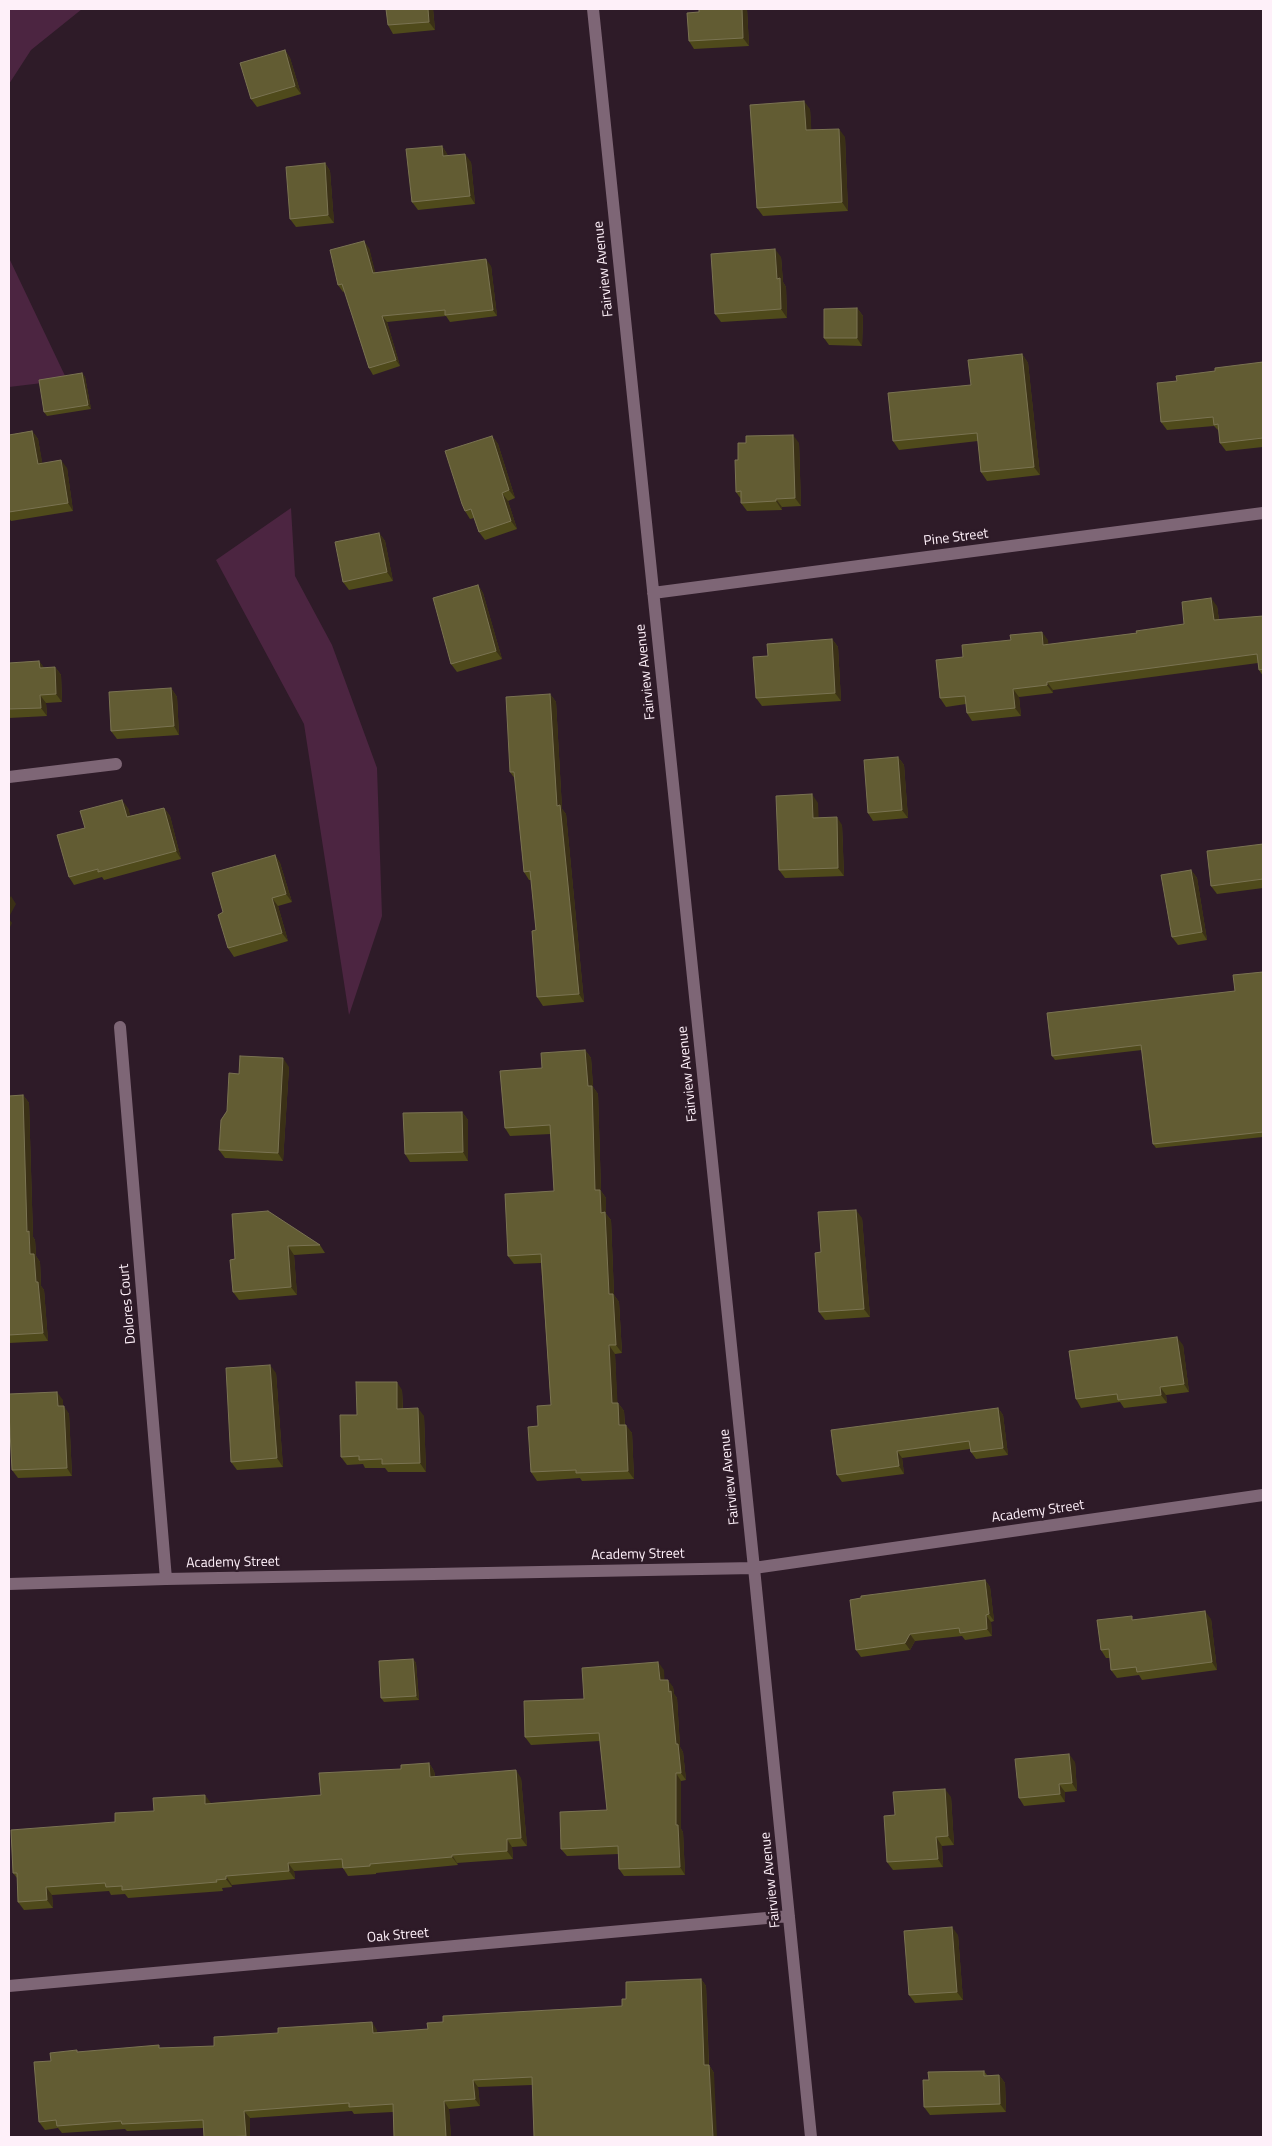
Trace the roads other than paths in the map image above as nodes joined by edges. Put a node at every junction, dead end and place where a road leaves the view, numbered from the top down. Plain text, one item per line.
1 (592, 9) edge
2 (1263, 513) edge
3 (653, 592) junction
4 (116, 764) dead end
5 (9, 777) edge
6 (120, 1027) dead end
7 (1263, 1494) edge
8 (754, 1568) junction
9 (166, 1579) junction
10 (9, 1584) edge
11 (789, 1916) junction
12 (9, 1986) edge
13 (811, 2137) edge

1 - 3 street, Fairview Avenue
2 - 3 street, Pine Street
3 - 8 street, Fairview Avenue
4 - 5 street
6 - 9 street, Dolores Court
7 - 8 street, Academy Street
8 - 9 street, Academy Street
8 - 11 street, Fairview Avenue
9 - 10 street, Academy Street
11 - 12 street, Oak Street
11 - 13 street, Fairview Avenue

